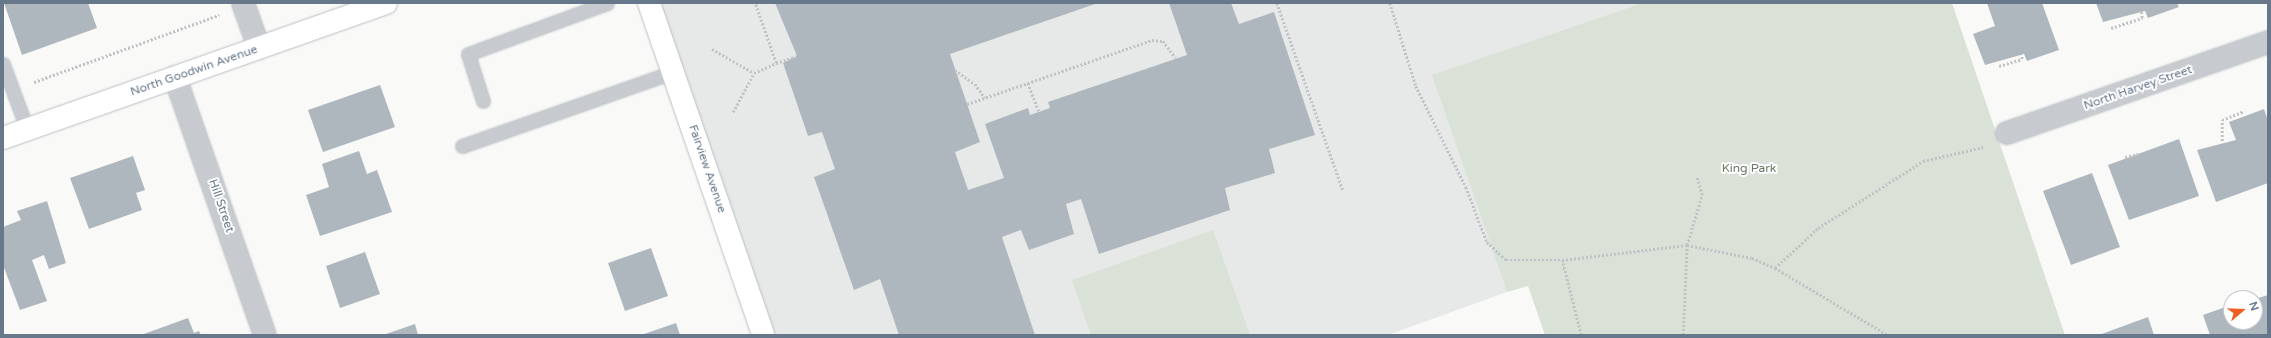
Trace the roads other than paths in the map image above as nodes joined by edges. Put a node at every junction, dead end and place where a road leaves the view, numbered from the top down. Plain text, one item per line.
1 (243, 3) edge
2 (386, 3) edge
3 (607, 3) edge
4 (649, 3) edge
5 (2268, 42) edge
6 (259, 48) junction
7 (3, 64) edge
8 (673, 72) junction
9 (176, 77) junction
10 (483, 101) dead end
11 (27, 129) junction
12 (3, 138) edge
13 (1999, 139) road end
14 (462, 146) dead end
15 (265, 335) edge
16 (763, 335) edge

1 - 6 street
2 - 6 street, North Goodwin Avenue
3 - 10 lane
4 - 8 street, Fairview Avenue
5 - 13 street, North Harvey Street
6 - 9 street, North Goodwin Avenue
7 - 11 lane
8 - 14 lane
8 - 16 street, Fairview Avenue
9 - 11 street, North Goodwin Avenue
9 - 15 street, Hill Street
11 - 12 street, North Goodwin Avenue

